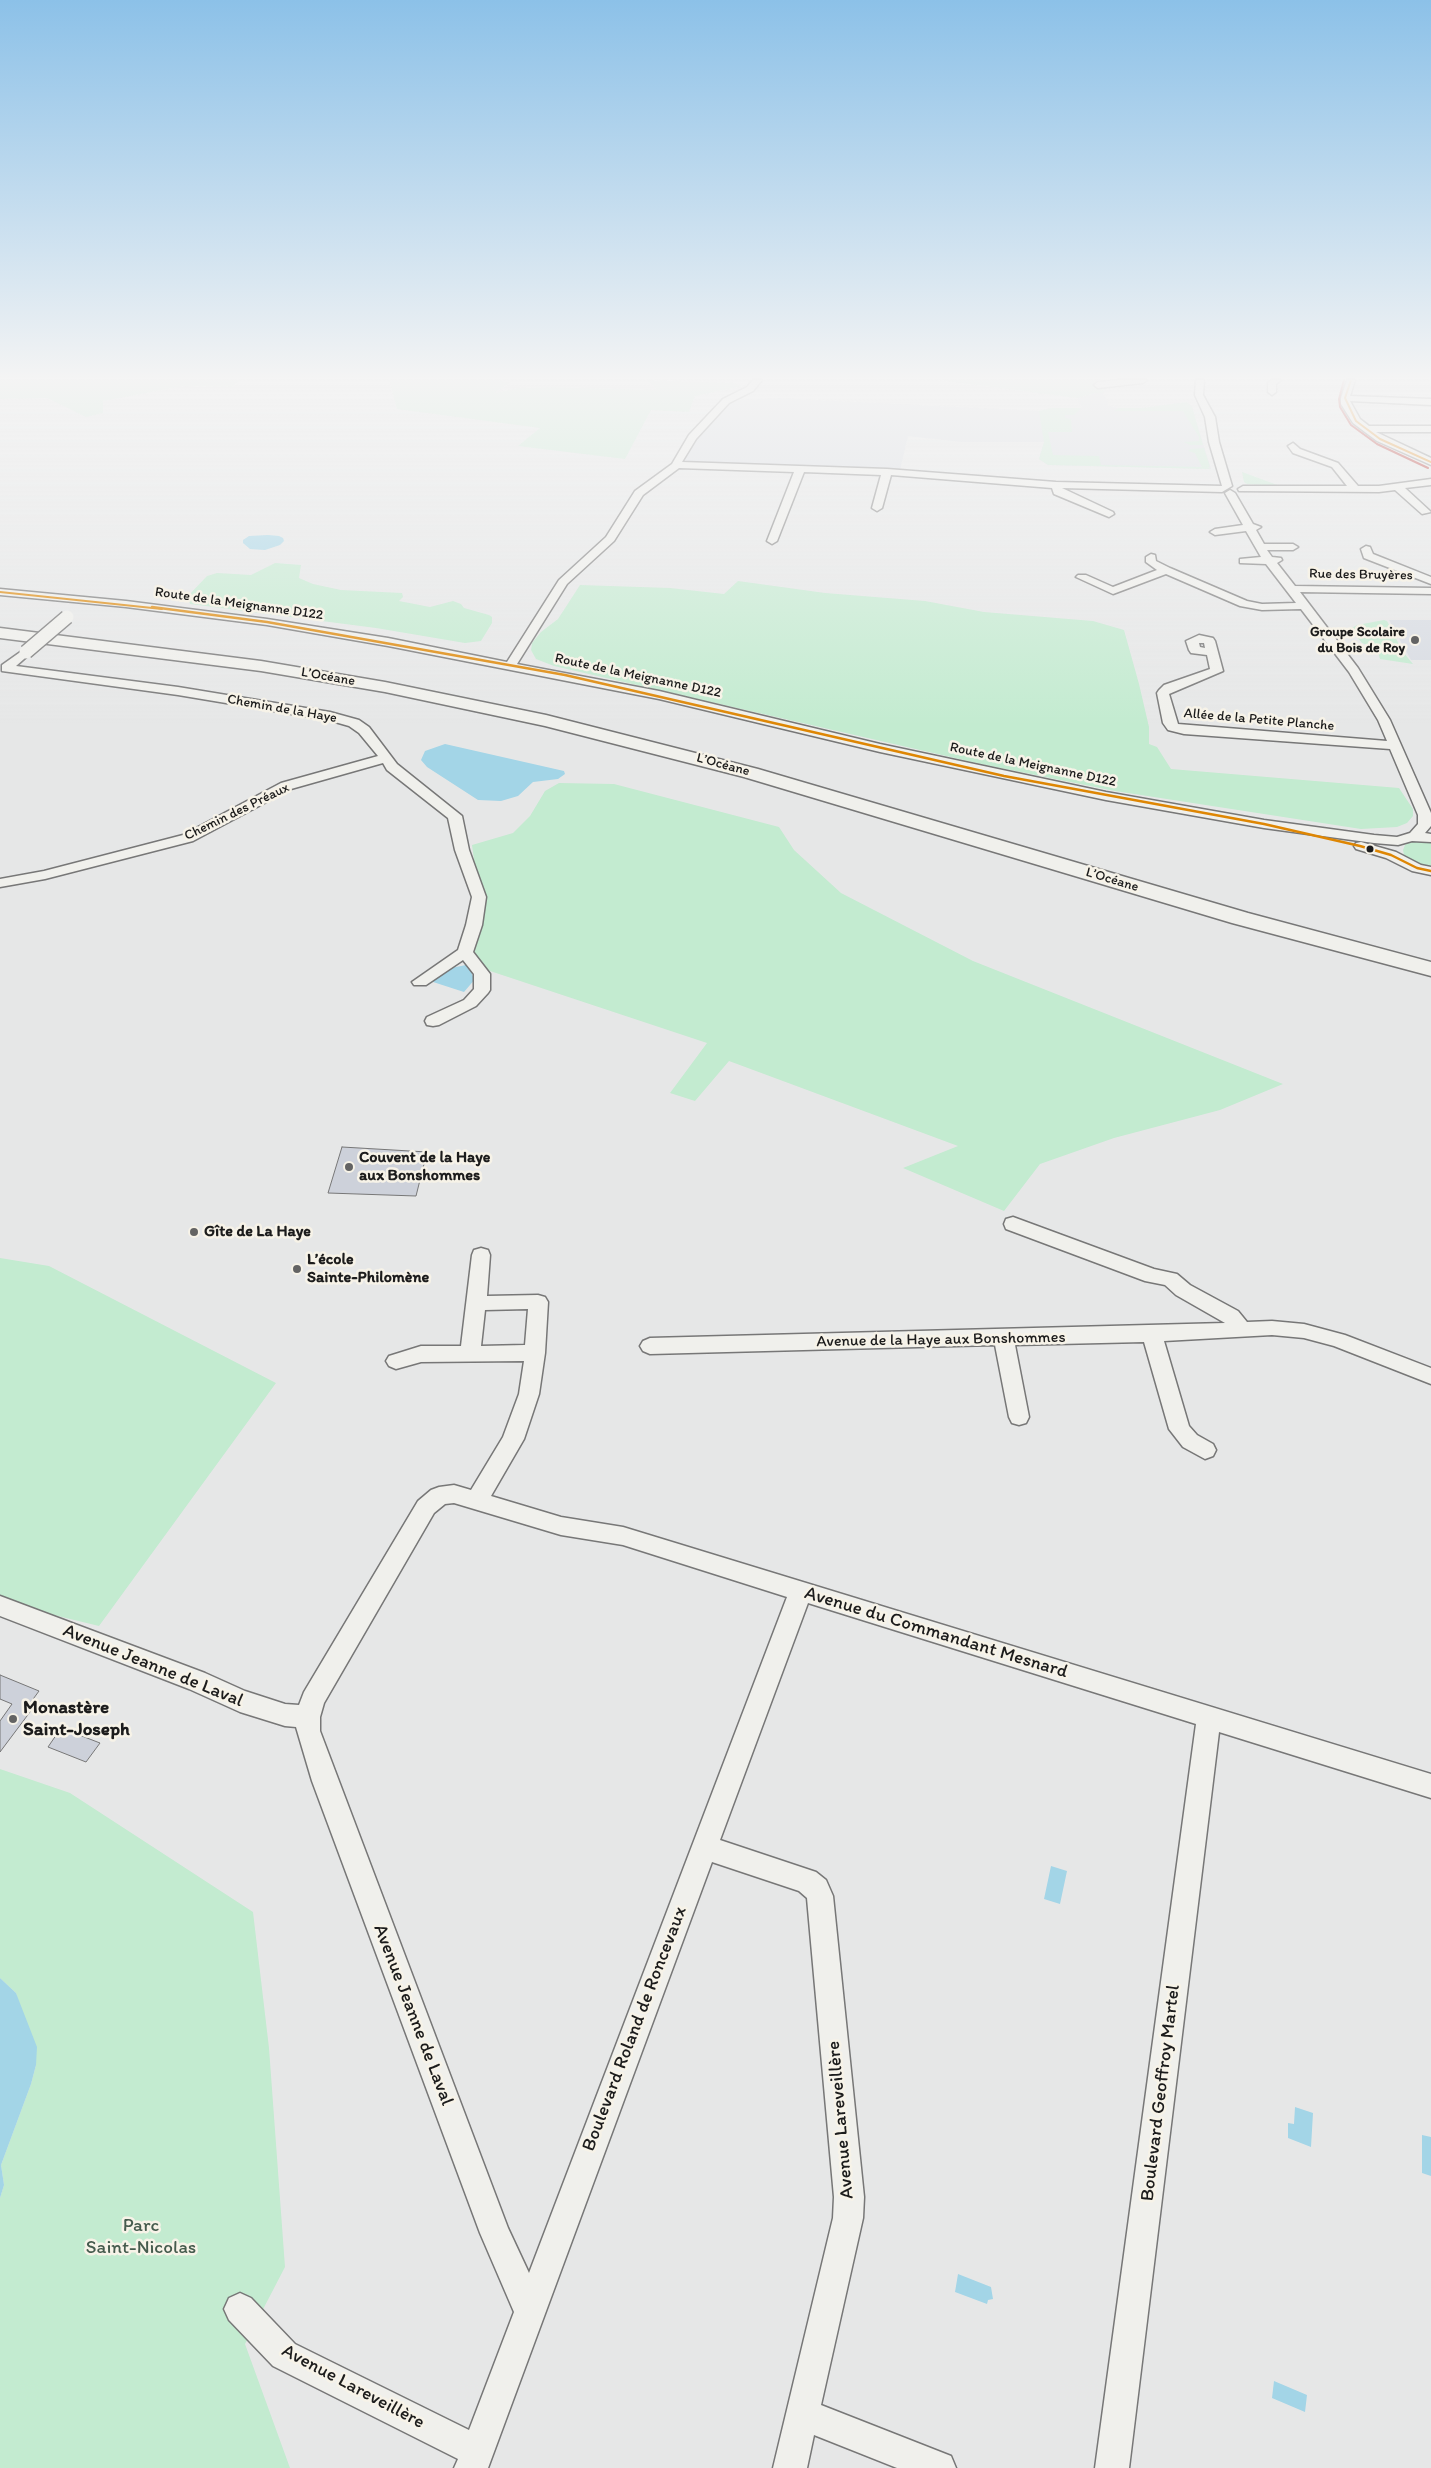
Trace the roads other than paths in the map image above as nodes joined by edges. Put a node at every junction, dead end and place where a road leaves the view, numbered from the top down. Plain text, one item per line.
1 (638, 495) edge
2 (790, 495) edge
3 (880, 495) edge
4 (1065, 495) edge
5 (1236, 495) edge
6 (1329, 495) edge
7 (1407, 495) edge
8 (1331, 498) dead end
9 (876, 508) dead end
10 (1426, 512) dead end
11 (1109, 514) dead end
12 (1252, 527) junction
13 (1216, 532) dead end
14 (772, 541) dead end
15 (1264, 547) junction
16 (1293, 547) dead end
17 (1366, 549) dead end
18 (1150, 557) dead end
19 (1273, 560) junction
20 (1244, 561) dead end
21 (1166, 570) junction
22 (1082, 577) dead end
23 (1431, 581) edge
24 (1294, 589) junction
25 (1431, 591) edge
26 (0, 592) edge
27 (87, 600) junction
28 (1304, 606) junction
29 (0, 626) edge
30 (0, 633) edge
31 (1212, 652) dead end
32 (511, 664) junction
33 (2, 670) edge
34 (1396, 746) junction
35 (386, 758) junction
36 (1431, 804) edge
37 (1264, 824) junction
38 (1414, 837) junction
39 (1431, 838) edge
40 (1398, 841) junction
41 (1398, 858) junction
42 (1431, 871) edge
43 (0, 882) edge
44 (465, 952) junction
45 (1431, 958) edge
46 (1431, 969) edge
47 (420, 982) dead end
48 (433, 1021) dead end
49 (1014, 1224) dead end
50 (481, 1255) dead end
51 (476, 1303) junction
52 (1241, 1328) junction
53 (1152, 1334) junction
54 (1004, 1338) junction
55 (650, 1346) dead end
56 (470, 1353) junction
57 (535, 1353) junction
58 (396, 1361) dead end
59 (1431, 1376) edge
60 (1018, 1417) dead end
61 (1205, 1450) dead end
62 (439, 1496) joint
63 (476, 1501) junction
64 (801, 1591) junction
65 (0, 1606) edge
66 (308, 1717) junction
67 (1209, 1717) junction
68 (1431, 1786) edge
69 (704, 1847) junction
70 (240, 2309) dead end
71 (529, 2310) junction
72 (803, 2414) junction
73 (474, 2460) edge
74 (790, 2468) edge
75 (939, 2468) edge
76 (1112, 2468) edge

1 - 32 street
2 - 14 street
3 - 9 street
4 - 11 street
5 - 12 street
6 - 8 street
7 - 10 street
12 - 13 street
12 - 15 street
15 - 16 street
15 - 19 street
17 - 23 street
18 - 21 street
19 - 20 street
19 - 24 street
21 - 22 street
21 - 28 street
24 - 25 street, Rue des Bruyères
24 - 28 street
24 - 36 street
26 - 27 street, Route de la Meignanne D122
27 - 32 street, Route de la Meignanne D122
27 - 33 street, Chemin de la Haye, bridge
28 - 34 street
29 - 45 highway, L’Océane
30 - 46 highway, L’Océane
31 - 34 street, Allée de la Petite Planche
32 - 37 street, Route de la Meignanne D122
33 - 35 street, Chemin de la Haye
34 - 38 street
35 - 43 street, Chemin des Préaux
35 - 44 street, Chemin de la Haye
37 - 40 street
37 - 41 street
38 - 39 street
38 - 40 street
40 - 41 street
41 - 42 street
44 - 47 street
44 - 48 street
49 - 52 street
50 - 51 street
51 - 56 street
51 - 57 street
52 - 53 street, Avenue de la Haye aux Bonshommes
52 - 59 street
53 - 54 street, Avenue de la Haye aux Bonshommes
53 - 61 street
54 - 55 street, Avenue de la Haye aux Bonshommes
54 - 60 street
56 - 57 street
56 - 58 street
57 - 63 street
62 - 63 street, Avenue du Commandant Mesnard
62 - 66 street, Avenue Jeanne de Laval
63 - 64 street, Avenue du Commandant Mesnard
64 - 67 street, Avenue du Commandant Mesnard
64 - 69 street, Boulevard Roland de Roncevaux
65 - 66 street, Avenue Jeanne de Laval
66 - 71 street, Avenue Jeanne de Laval
67 - 68 street, Avenue du Commandant Mesnard
67 - 76 street, Boulevard Geoffroy Martel
69 - 71 street, Boulevard Roland de Roncevaux
69 - 72 street, Avenue Lareveillère
70 - 73 street, Avenue Lareveillère
71 - 73 street, Boulevard Roland de Roncevaux
72 - 74 street, Avenue Lareveillère
72 - 75 street

